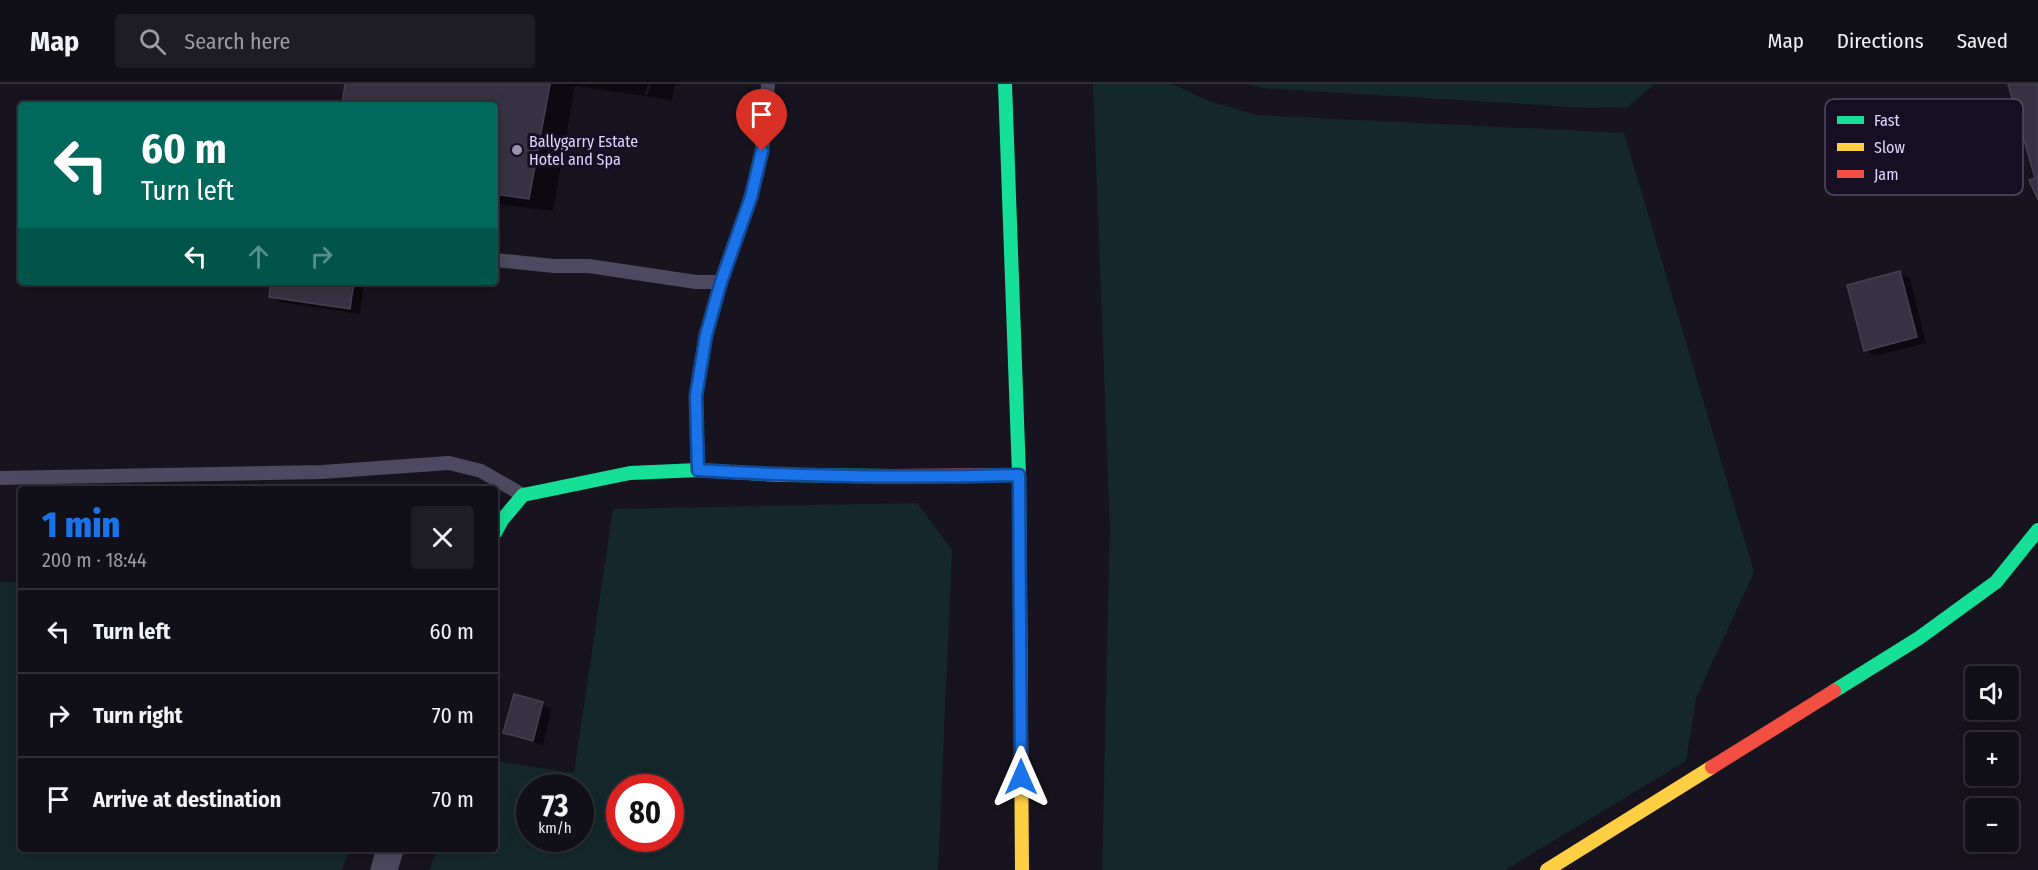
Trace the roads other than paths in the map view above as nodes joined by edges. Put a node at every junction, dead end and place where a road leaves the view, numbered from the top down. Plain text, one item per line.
1 (768, 84) edge
2 (1005, 84) edge
3 (498, 261) edge
4 (721, 282) junction
5 (698, 470) junction
6 (1019, 475) junction
7 (0, 478) edge
8 (523, 495) junction
9 (498, 527) edge
10 (2038, 530) edge
11 (389, 852) edge
12 (384, 870) edge
13 (1022, 870) edge
14 (1547, 870) edge

1 - 4 lane
2 - 6 main road
3 - 4 lane
4 - 5 lane
5 - 6 main road
5 - 8 main road
6 - 13 main road
7 - 8 lane
8 - 9 main road
10 - 14 main road
11 - 12 street

